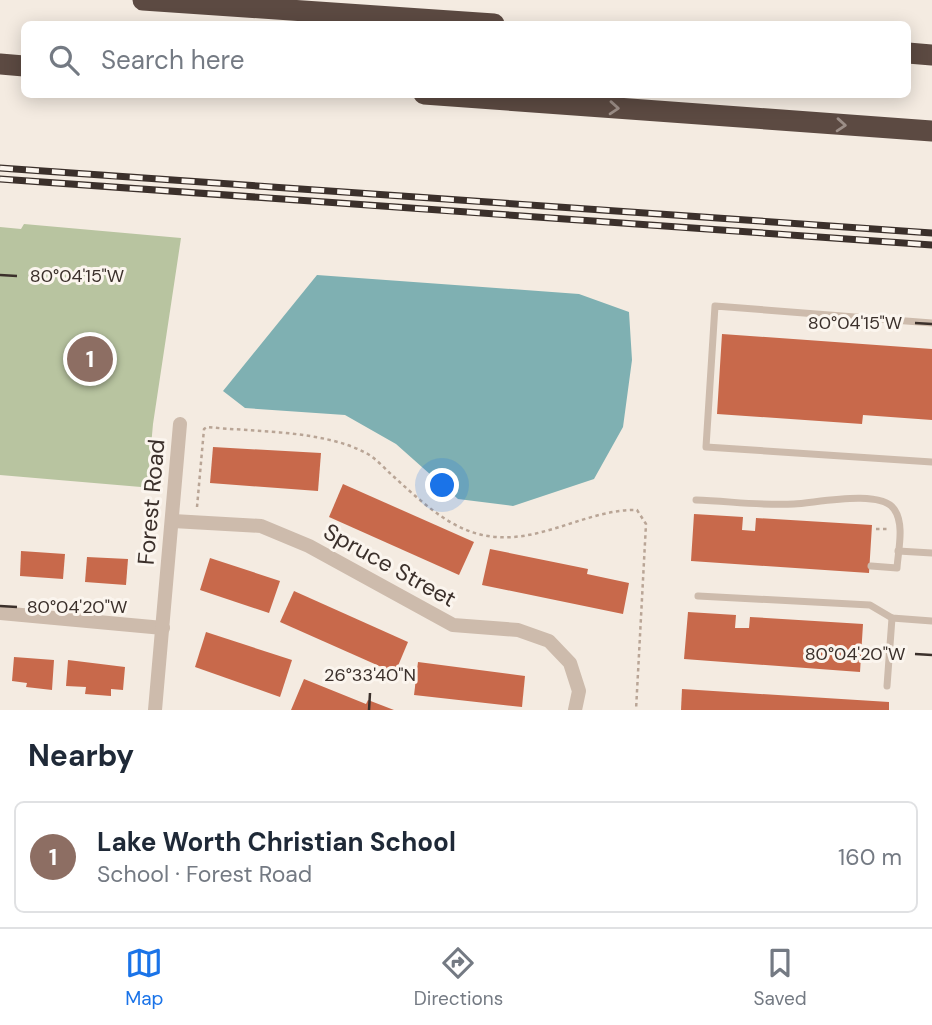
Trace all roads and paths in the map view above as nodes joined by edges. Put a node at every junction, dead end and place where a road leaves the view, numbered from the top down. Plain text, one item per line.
1 (142, 0) edge
2 (450, 21) edge
3 (911, 53) edge
4 (932, 55) edge
5 (0, 64) edge
6 (21, 66) edge
7 (479, 98) edge
8 (932, 131) edge
9 (932, 323) edge
10 (180, 424) dead end
11 (932, 462) edge
12 (696, 500) dead end
13 (197, 507) dead end
14 (173, 521) junction
15 (876, 528) dead end
16 (889, 529) dead end
17 (898, 551) junction
18 (932, 553) edge
19 (871, 566) dead end
20 (698, 596) dead end
21 (0, 613) edge
22 (892, 618) junction
23 (932, 621) edge
24 (163, 628) junction
25 (887, 686) dead end
26 (155, 709) edge
27 (170, 710) edge
28 (575, 710) edge
29 (636, 710) edge

1 - 2 highway
3 - 4 highway
5 - 6 highway
7 -> 8 highway
9 - 11 lane
10 - 14 street, Forest Road
12 - 17 lane
13 - 29 path
14 - 24 street, Forest Road
14 - 28 street, Spruce Street
15 - 16 path
17 - 18 lane
17 - 19 lane
20 - 22 lane
21 - 24 street
22 - 23 lane
22 - 25 lane
24 - 26 street, Forest Road
26 - 27 street

